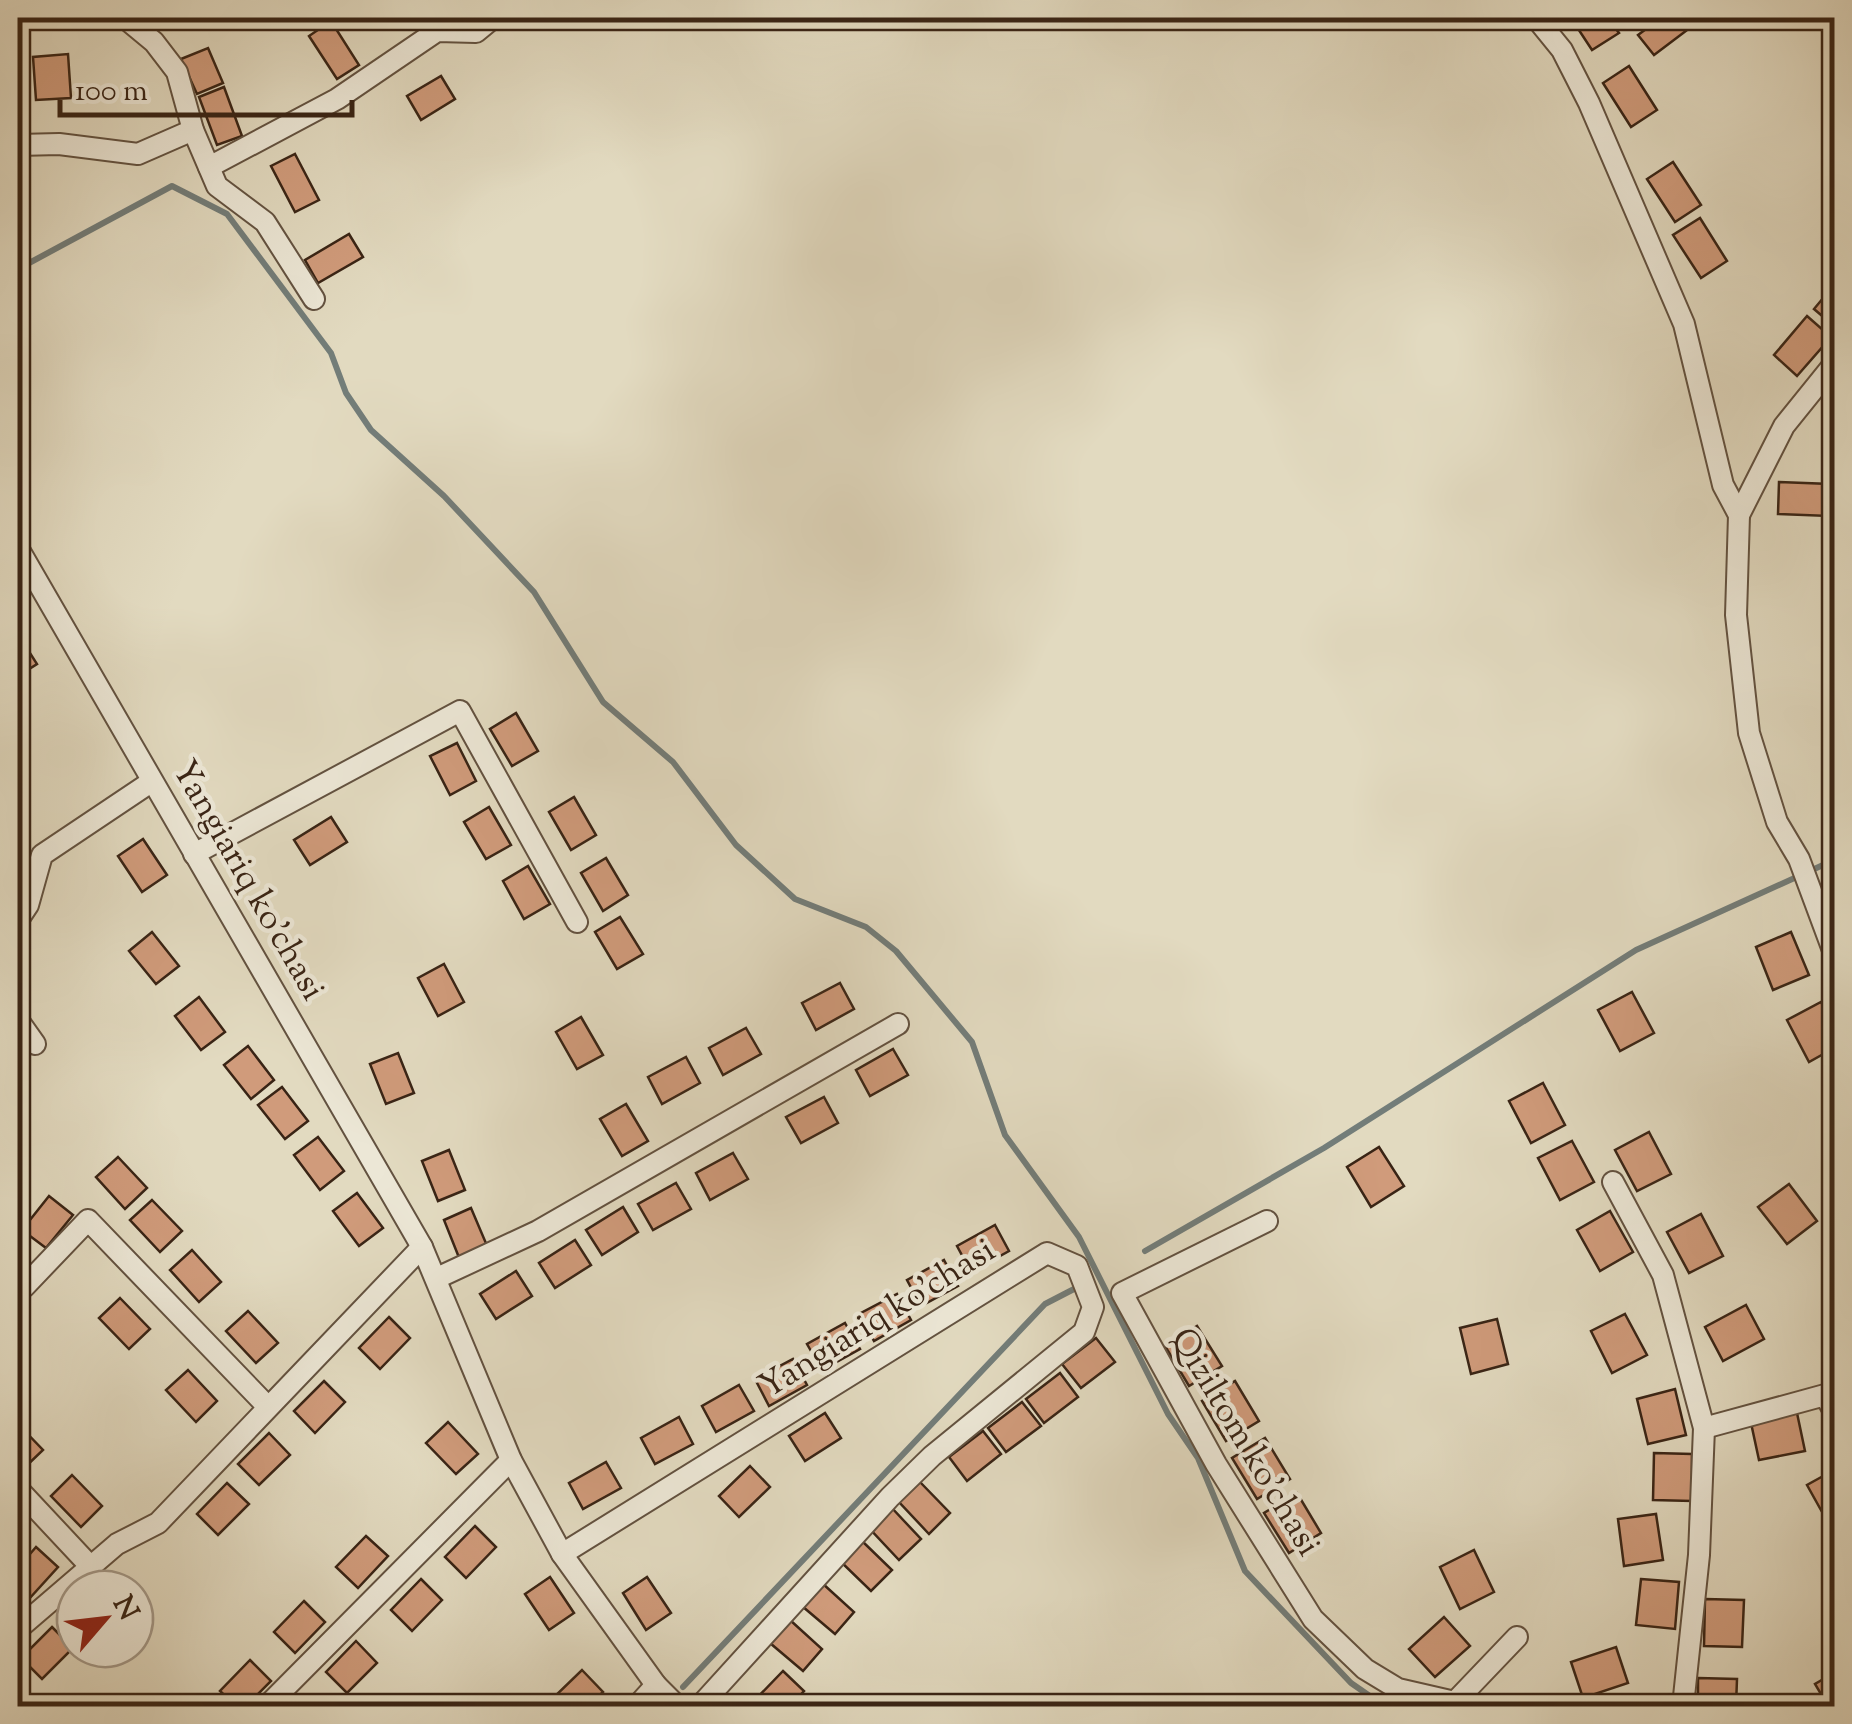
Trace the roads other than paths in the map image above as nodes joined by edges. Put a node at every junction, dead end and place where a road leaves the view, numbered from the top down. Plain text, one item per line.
1 (125, 18) edge
2 (493, 18) edge
3 (1536, 18) edge
4 (193, 130) junction
5 (18, 145) edge
6 (209, 168) junction
7 (314, 299) dead end
8 (1834, 364) edge
9 (1739, 515) junction
10 (18, 548) edge
11 (25, 582) edge
12 (151, 782) junction
13 (194, 854) junction
14 (18, 920) edge
15 (577, 922) dead end
16 (1834, 954) edge
17 (18, 1020) edge
18 (898, 1024) dead end
19 (34, 1044) dead end
20 (1613, 1182) dead end
21 (1267, 1221) dead end
22 (422, 1247) junction
23 (437, 1278) junction
24 (24, 1286) dead end
25 (268, 1407) junction
26 (1834, 1412) edge
27 (1704, 1428) junction
28 (510, 1460) junction
29 (18, 1489) edge
30 (562, 1554) junction
31 (90, 1567) junction
32 (18, 1629) edge
33 (1517, 1637) dead end
34 (656, 1686) junction
35 (1463, 1705) edge
36 (267, 1706) edge
37 (637, 1706) edge
38 (677, 1706) edge
39 (700, 1706) edge
40 (1683, 1706) edge

1 - 4 street
2 - 6 street
3 - 9 street
4 - 5 street
4 - 6 street
6 - 7 street
8 - 9 street
9 - 16 street
10 - 11 street, Yangiariq ko'chasi
11 - 12 street, Yangiariq ko'chasi
12 - 13 street, Yangiariq ko'chasi
12 - 14 street
13 - 15 street
13 - 22 street, Yangiariq ko'chasi
17 - 19 street
18 - 23 street
20 - 27 street
21 - 35 street, Qiziltom ko'chasi
22 - 23 street, Yangiariq ko'chasi
22 - 25 street
23 - 28 street, Yangiariq ko'chasi
24 - 25 street
25 - 31 street
26 - 27 street
27 - 40 street
28 - 30 street, Yangiariq ko'chasi
28 - 36 street
29 - 31 street
30 - 34 street, Yangiariq ko'chasi
30 - 39 street, Yangiariq ko'chasi
31 - 32 street
33 - 35 street, Qiziltom ko'chasi
34 - 37 street
34 - 38 street, Yangiariq ko'chasi

